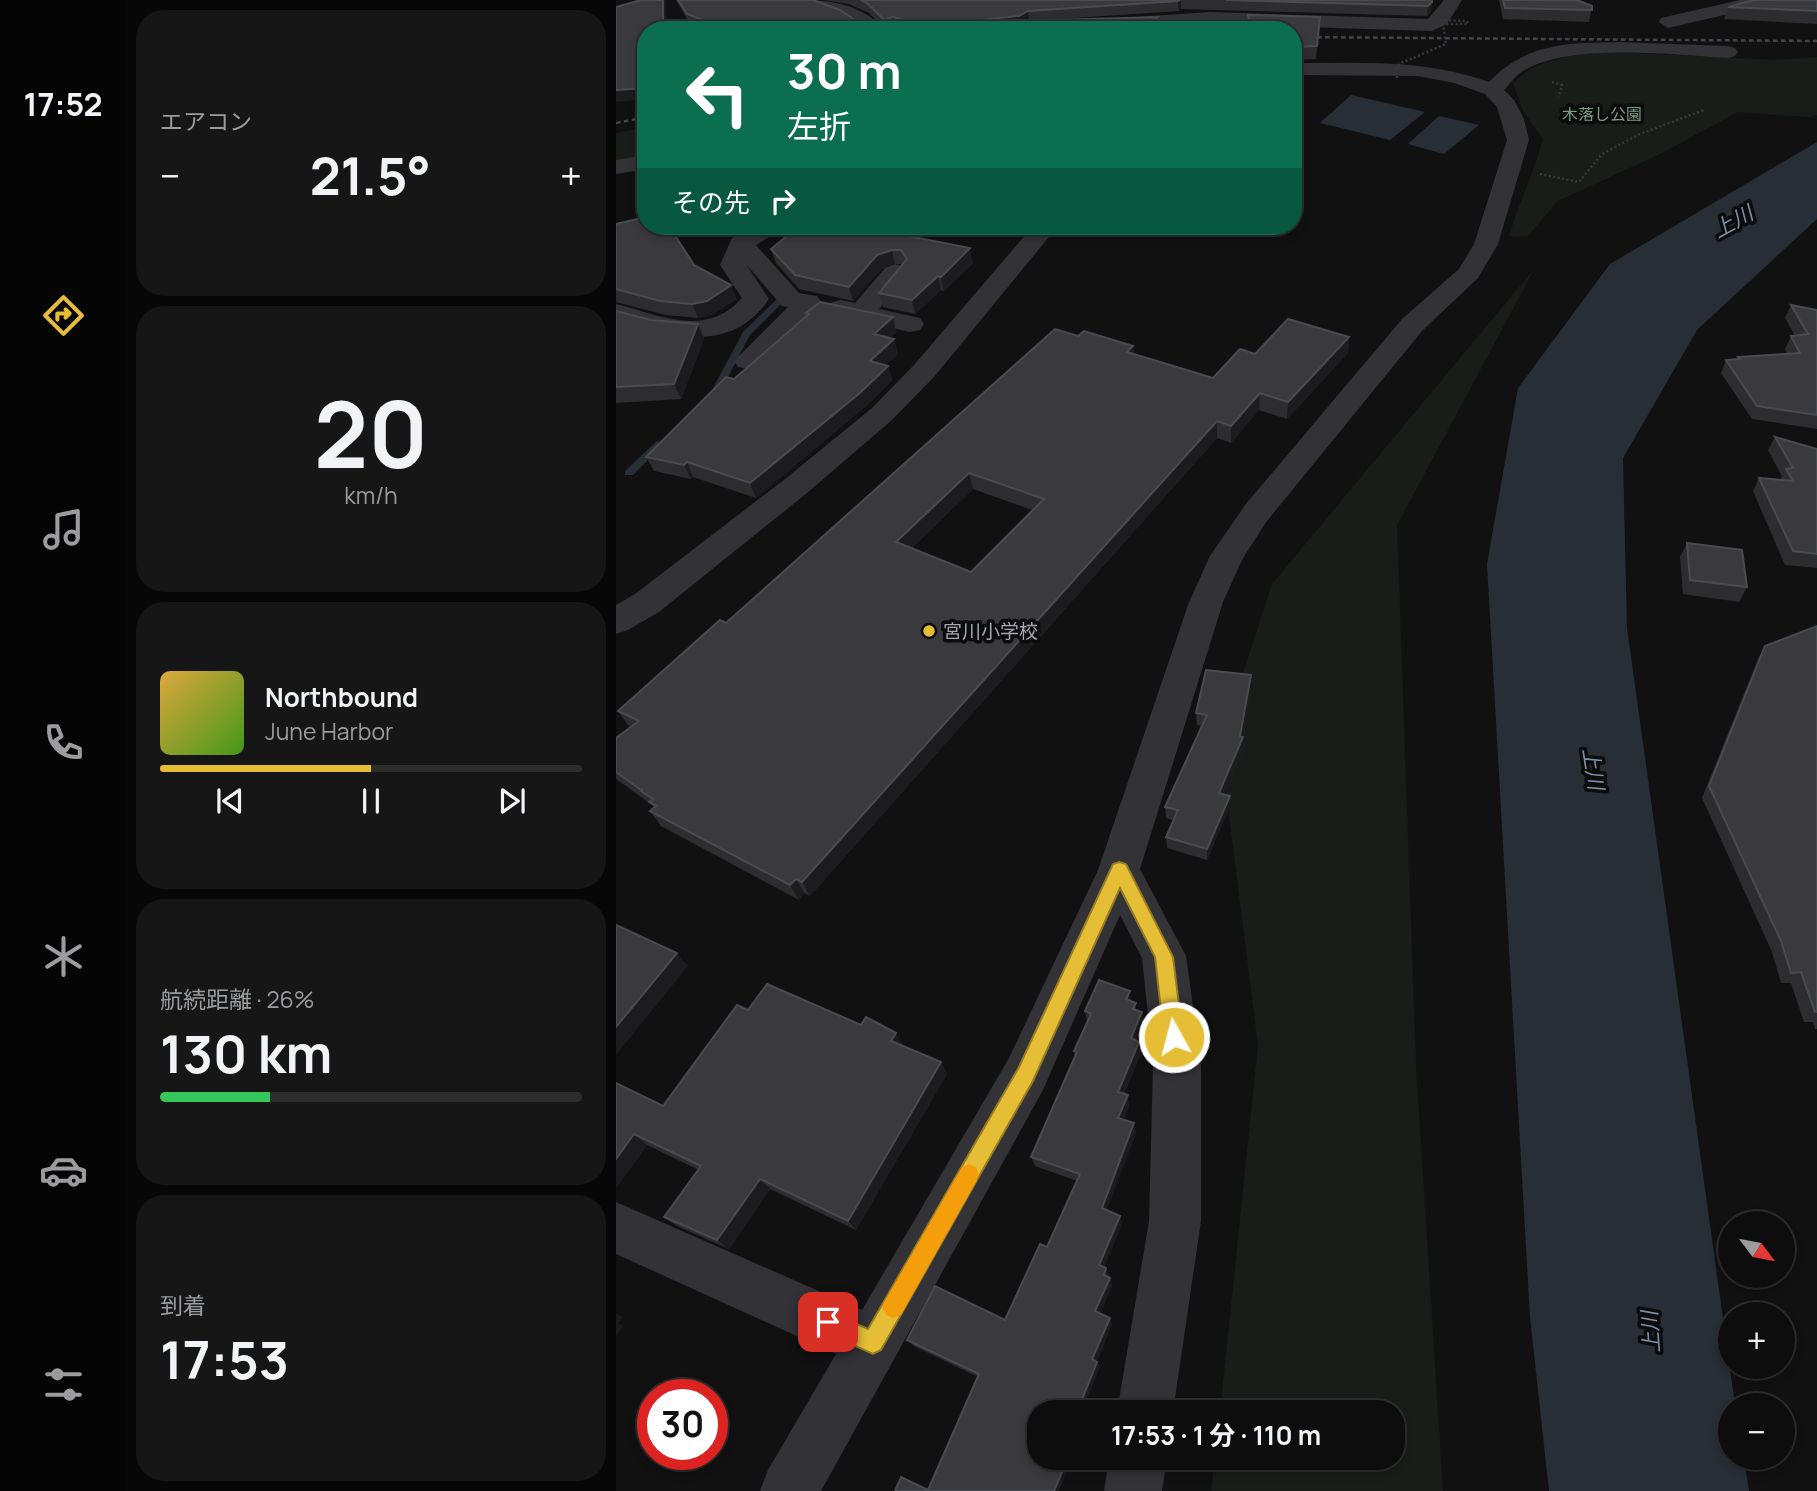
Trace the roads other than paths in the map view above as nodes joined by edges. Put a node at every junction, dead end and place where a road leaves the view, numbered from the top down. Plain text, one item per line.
1 (814, 0) edge
2 (1453, 0) edge
3 (1765, 0) edge
4 (1120, 6) edge
5 (862, 21) edge
6 (1098, 21) edge
7 (1152, 21) edge
8 (1668, 22) dead end
9 (1728, 52) dead end
10 (1302, 69) edge
11 (1492, 90) junction
12 (637, 164) edge
13 (616, 167) edge
14 (755, 235) edge
15 (1038, 235) edge
16 (741, 243) junction
17 (895, 272) edge
18 (808, 302) junction
19 (616, 312) edge
20 (861, 313) junction
21 (910, 324) dead end
22 (748, 361) dead end
23 (616, 621) edge
24 (1119, 870) junction
25 (616, 1228) edge
26 (873, 1342) junction
27 (1147, 1400) edge
28 (1136, 1470) edge
29 (789, 1491) edge
30 (1133, 1491) edge

1 - 5 street
2 - 7 street
3 - 8 street
4 - 6 street
9 - 11 street
10 - 11 street
11 - 24 street
12 - 13 street
14 - 16 street
15 - 23 street
16 - 18 street
16 - 19 street
17 - 20 street
18 - 20 street
18 - 22 street
20 - 21 street
24 - 26 street
24 - 27 street
25 - 26 street
26 - 29 street
28 - 30 street

